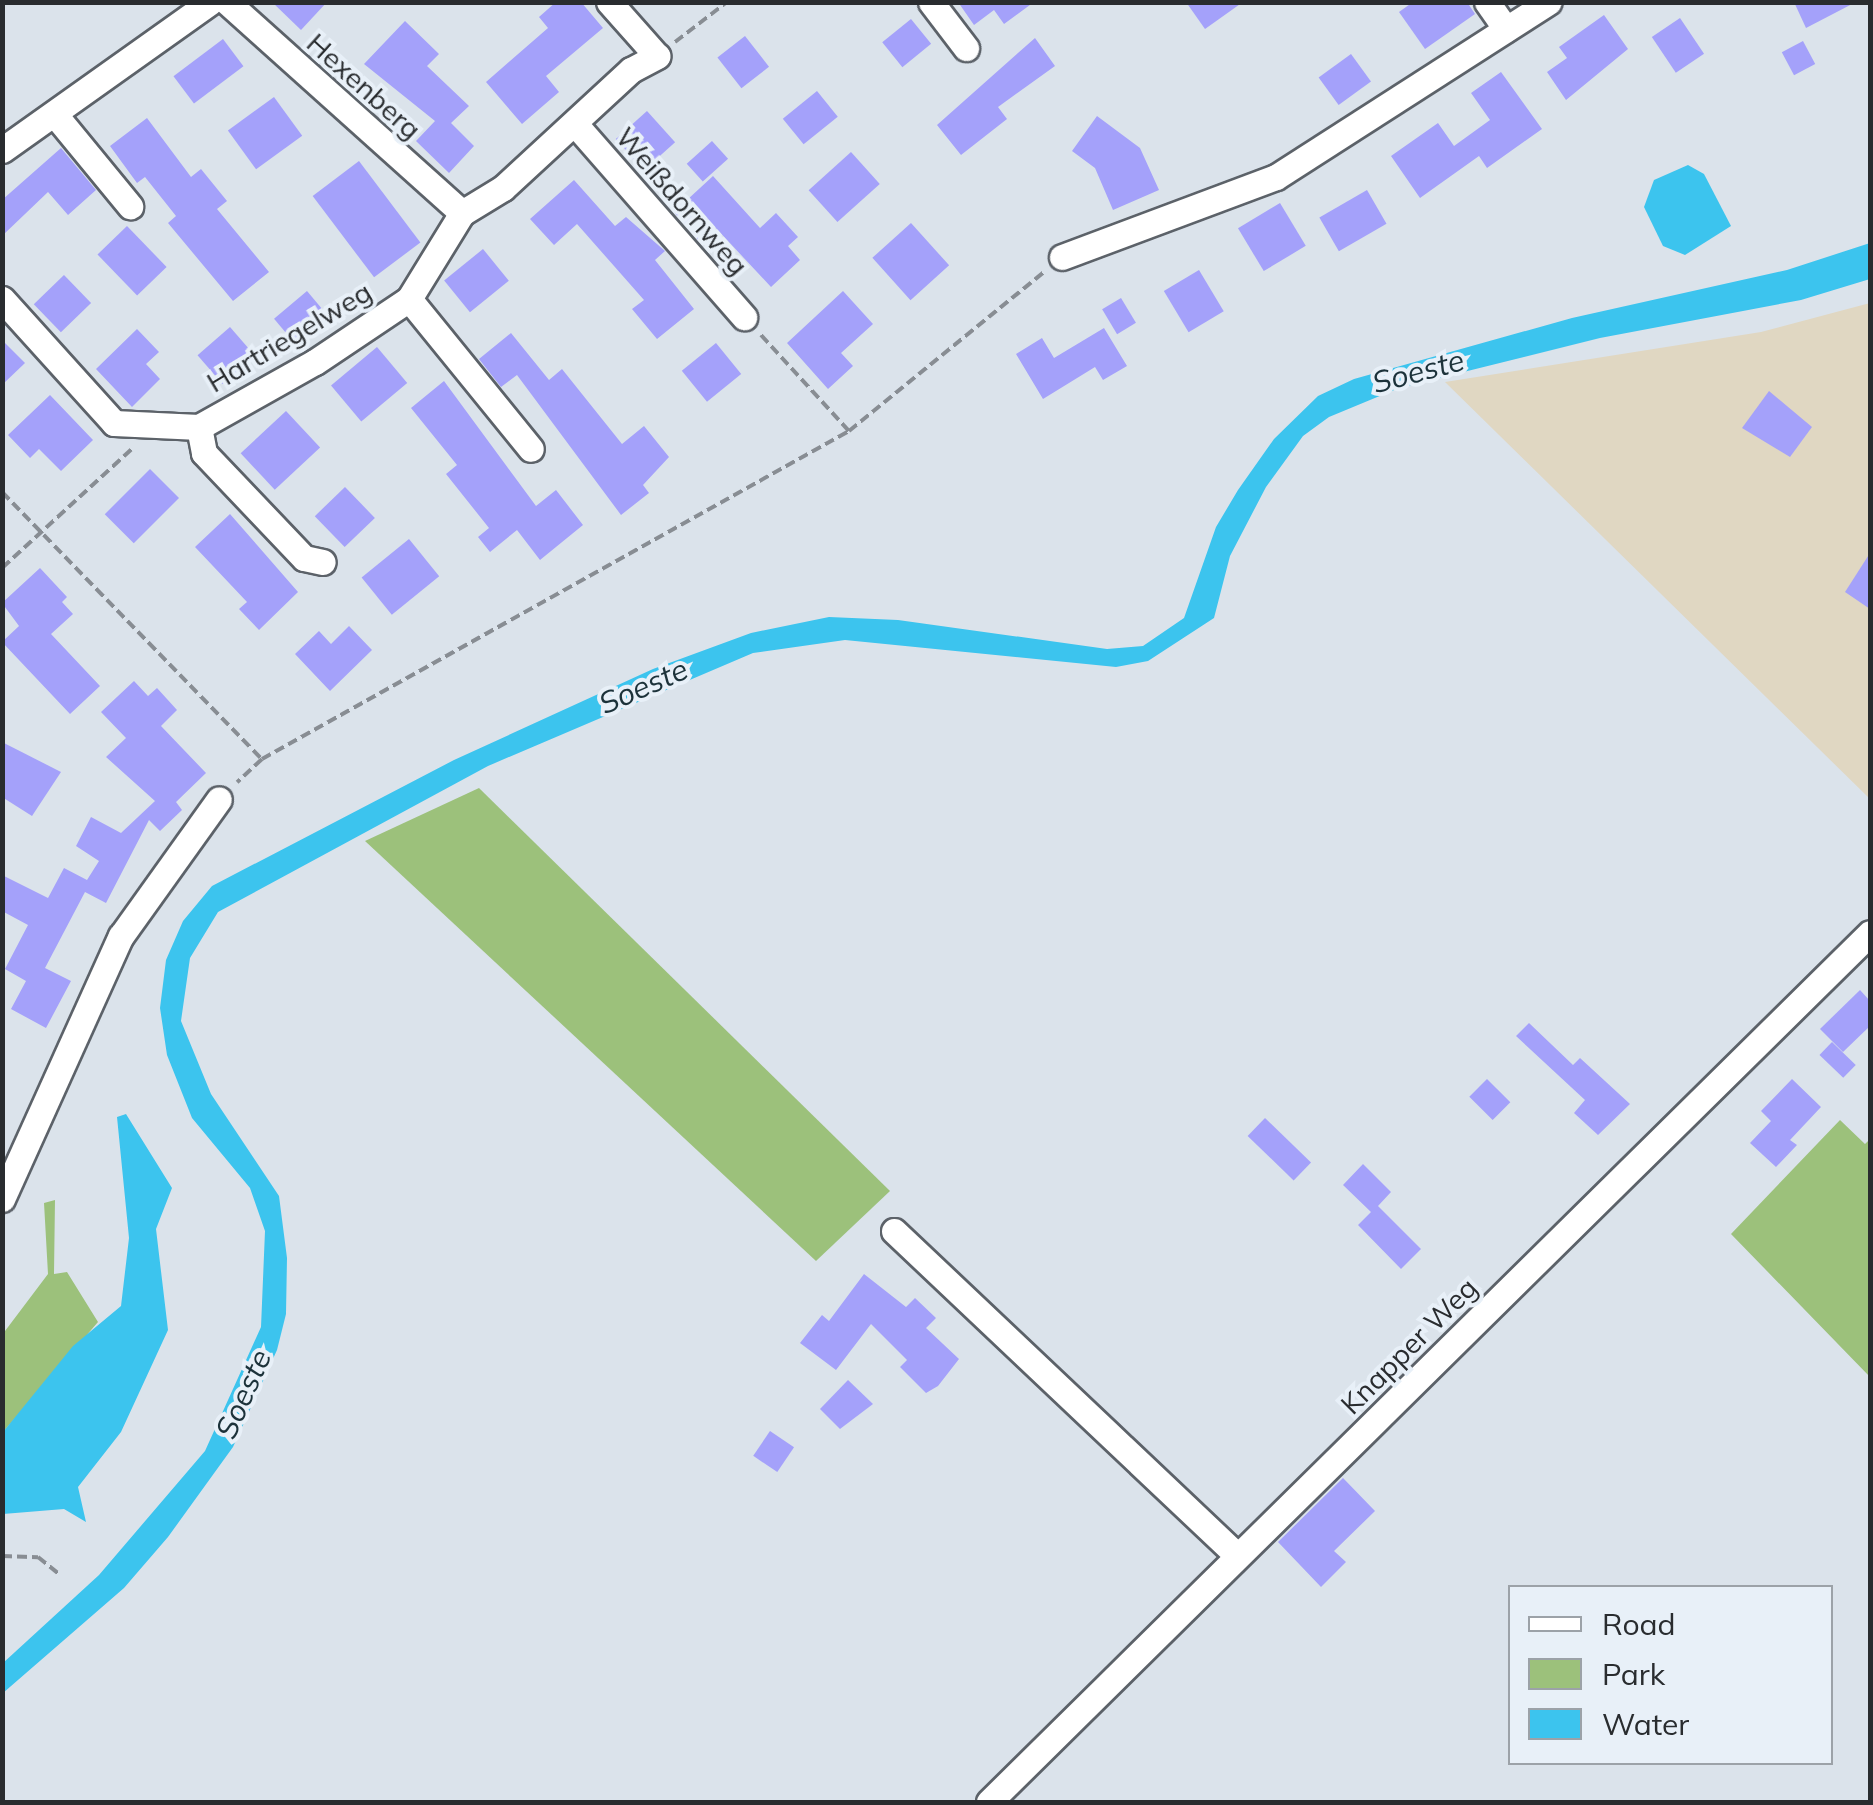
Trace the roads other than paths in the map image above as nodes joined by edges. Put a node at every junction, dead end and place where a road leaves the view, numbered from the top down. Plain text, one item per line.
1 (210, 2) edge
2 (226, 2) edge
3 (609, 2) edge
4 (931, 2) edge
5 (1487, 2) edge
6 (1549, 2) edge
7 (1506, 29) junction
8 (966, 48) dead end
9 (56, 116) junction
10 (576, 124) junction
11 (2, 150) edge
12 (130, 206) dead end
13 (462, 213) junction
14 (1062, 257) road end
15 (2, 299) edge
16 (409, 299) junction
17 (744, 317) road end
18 (199, 427) junction
19 (532, 449) dead end
20 (323, 562) dead end
21 (219, 799) road end
22 (1870, 932) edge
23 (2, 1199) edge
24 (894, 1231) dead end
25 (1238, 1556) junction
26 (989, 1802) edge

1 - 9 street
2 - 13 street, Hexenberg
3 - 10 street, Weißdornweg
4 - 8 street
5 - 7 street
6 - 7 street
7 - 14 street
9 - 11 street
9 - 12 street
10 - 13 street, Weißdornweg
10 - 17 street, Weißdornweg
13 - 16 street, Hartriegelweg
15 - 18 street, Hartriegelweg
16 - 18 street, Hartriegelweg
16 - 19 street, Hartriegelweg
18 - 20 street, Hartriegelweg
21 - 23 street
22 - 25 street, Knapper Weg
24 - 25 street
25 - 26 street, Knapper Weg

